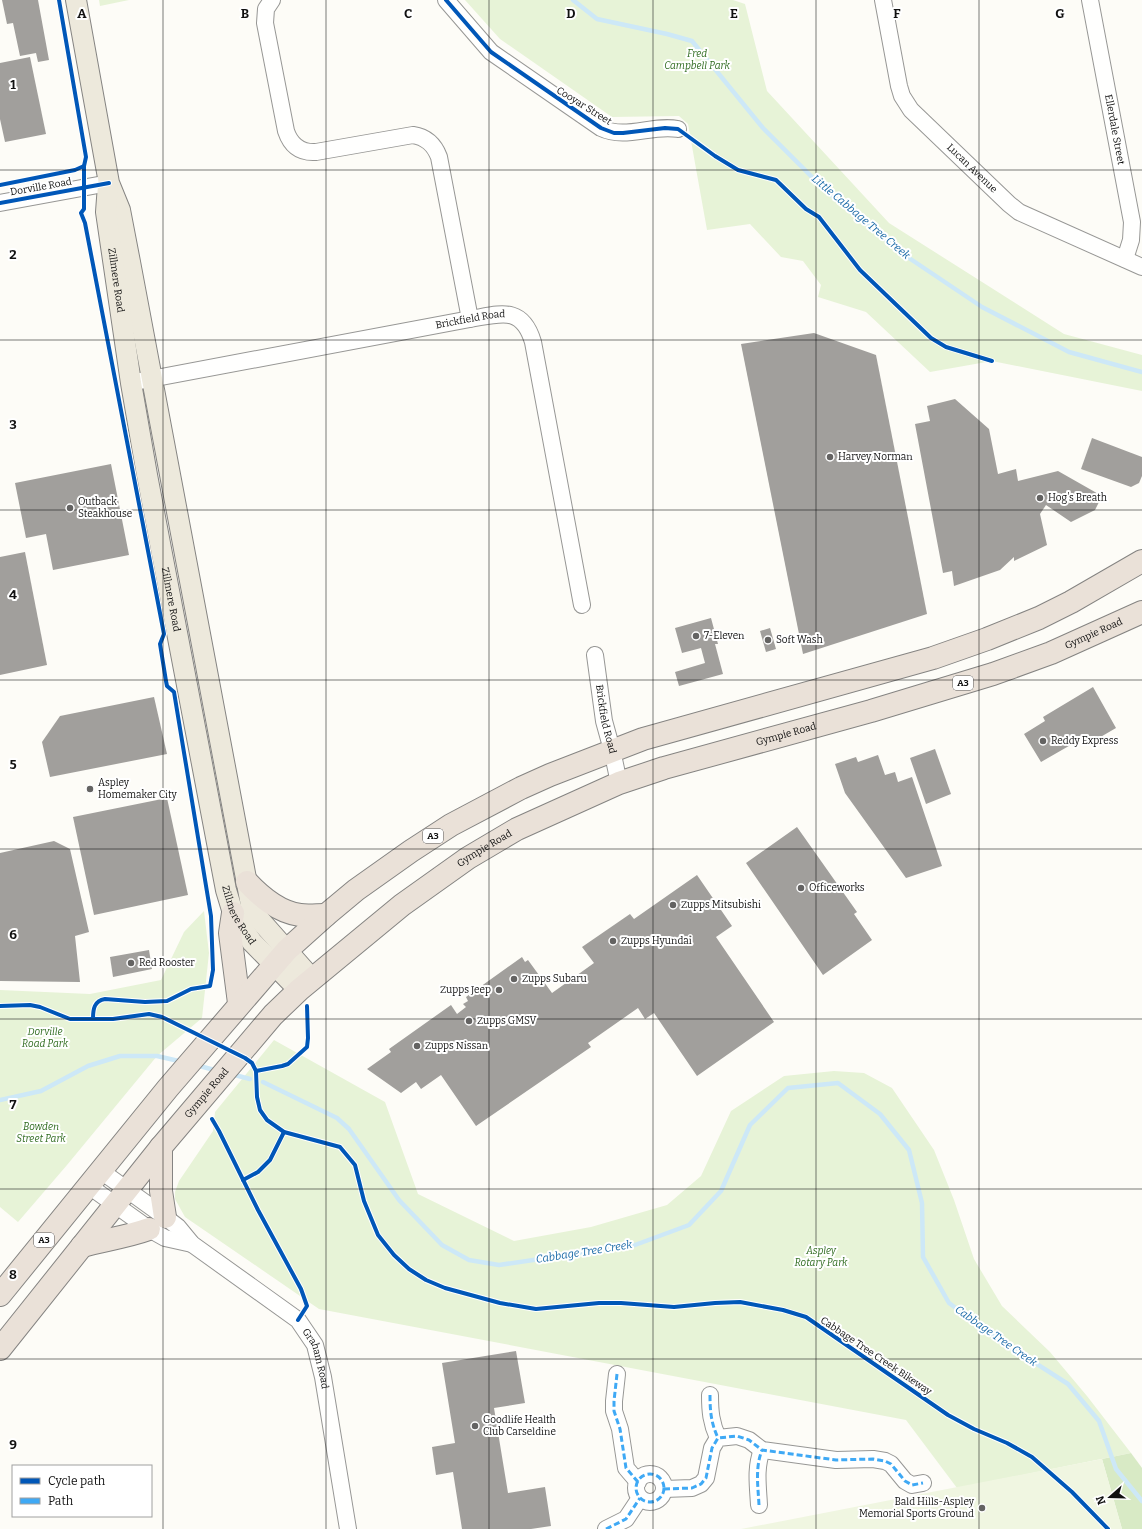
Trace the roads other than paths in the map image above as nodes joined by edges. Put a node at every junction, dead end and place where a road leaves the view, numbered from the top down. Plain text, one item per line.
1 (76, 0) edge
2 (272, 0) edge
3 (446, 0) edge
4 (883, 0) edge
5 (1090, 0) edge
6 (678, 129) dead end
7 (108, 183) junction
8 (0, 203) edge
9 (1125, 259) junction
10 (1142, 267) edge
11 (470, 319) junction
12 (152, 379) junction
13 (131, 383) junction
14 (1142, 561) edge
15 (582, 605) dead end
16 (1142, 612) edge
17 (595, 656) dead end
18 (612, 750) junction
19 (619, 783) junction
20 (247, 882) junction
21 (233, 913) junction
22 (326, 915) junction
23 (280, 957) junction
24 (306, 984) junction
25 (239, 1004) junction
26 (162, 1147) junction
27 (95, 1178) junction
28 (122, 1197) junction
29 (157, 1223) junction
30 (82, 1246) junction
31 (0, 1295) edge
32 (0, 1349) edge
33 (617, 1374) dead end
34 (710, 1395) dead end
35 (718, 1438) junction
36 (762, 1450) junction
37 (638, 1482) junction
38 (923, 1483) dead end
39 (664, 1489) junction
40 (640, 1498) junction
41 (759, 1505) dead end
42 (348, 1529) edge
43 (606, 1529) edge

1 - 7 main road, Zillmere Road
2 - 11 street
3 - 6 street, Cooyar Street
4 - 9 street, Lucan Avenue
5 - 9 street, Ellerdale Street
7 - 8 street, Dorville Road
7 - 12 main road, Zillmere Road
7 - 13 main road, Zillmere Road
9 - 10 street, Lucan Avenue
11 - 12 street, Brickfield Road
11 - 15 street, Brickfield Road
12 - 13 street, Brickfield Road
12 - 20 main road, Zillmere Road
13 - 21 main road, Zillmere Road
14 - 18 highway, A3
16 - 19 highway, Gympie Road / A3
17 - 18 street, Brickfield Road
18 - 19 street, Brickfield Road
18 - 22 highway, A3
19 - 24 highway, Gympie Road / A3
20 - 22 highway
20 - 23 main road, Zillmere Road
21 - 23 main road, Zillmere Road
21 - 25 highway
22 - 23 highway, A3
23 - 24 main road, Zillmere Road
23 - 25 highway, A3
24 - 26 highway, Gympie Road / A3
25 - 27 highway, A3
26 - 28 highway, Gympie Road / A3
26 - 29 highway
27 - 28 street, Graham Road
27 - 31 highway, A3
28 - 29 street, Graham Road
28 - 30 highway, Gympie Road / A3
29 - 30 highway
29 - 42 street, Graham Road
30 - 32 highway, Gympie Road / A3
33 - 37 street
34 - 35 street
35 - 36 street
35 - 39 street
36 - 38 street
36 - 41 street
37 - 39 street
37 - 40 street
39 - 40 street
40 - 43 street

